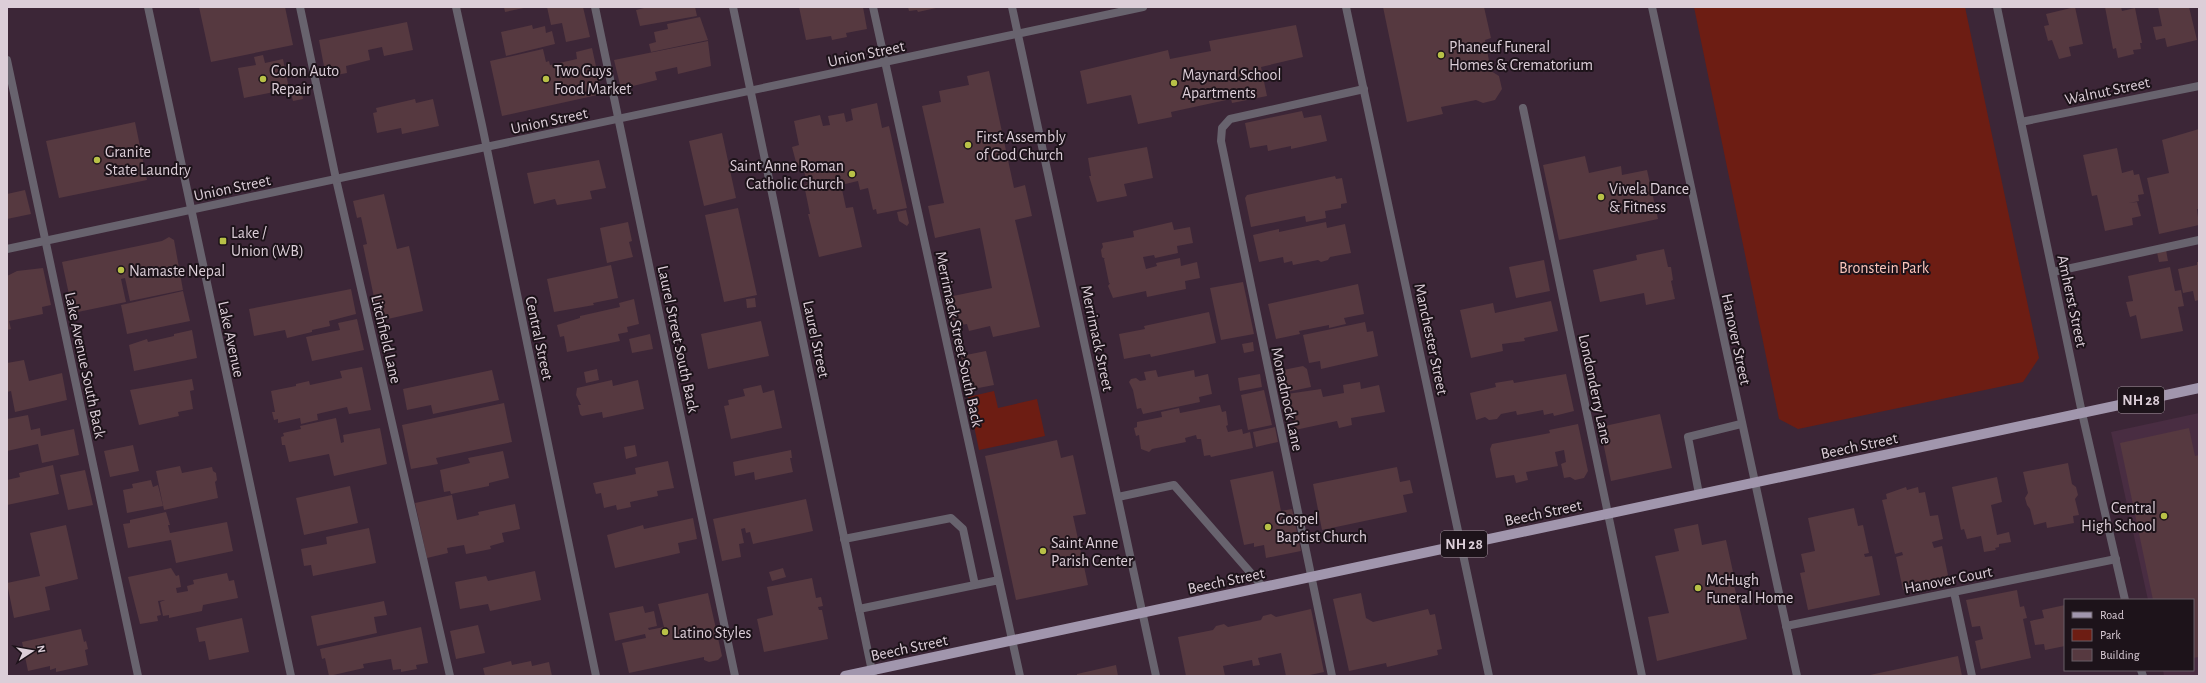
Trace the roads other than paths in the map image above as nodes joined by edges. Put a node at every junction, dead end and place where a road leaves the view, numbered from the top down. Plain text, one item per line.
1 (148, 7) edge
2 (300, 7) edge
3 (456, 7) edge
4 (595, 7) edge
5 (733, 7) edge
6 (873, 7) edge
7 (1012, 7) edge
8 (1143, 7) edge
9 (1346, 7) edge
10 (1652, 7) edge
11 (1997, 7) edge
12 (1018, 35) junction
13 (7, 60) edge
14 (885, 63) junction
15 (2199, 86) edge
16 (1364, 89) junction
17 (751, 91) junction
18 (1523, 108) dead end
19 (619, 119) junction
20 (2022, 122) junction
21 (487, 147) junction
22 (336, 179) junction
23 (192, 210) junction
24 (2199, 240) edge
25 (46, 241) junction
26 (7, 249) edge
27 (2053, 272) junction
28 (2199, 388) edge
29 (2082, 413) junction
30 (1741, 424) junction
31 (1754, 482) junction
32 (1699, 494) junction
33 (1118, 497) junction
34 (1607, 514) junction
35 (844, 539) junction
36 (1461, 545) junction
37 (2116, 559) junction
38 (1311, 577) junction
39 (999, 580) junction
40 (975, 585) junction
41 (1263, 587) junction
42 (1954, 592) junction
43 (2125, 599) edge
44 (859, 608) junction
45 (1143, 613) junction
46 (1786, 626) junction
47 (1012, 640) junction
48 (873, 673) edge
49 (138, 676) edge
50 (291, 676) edge
51 (450, 676) edge
52 (596, 676) edge
53 (735, 676) edge
54 (845, 676) edge
55 (1020, 676) edge
56 (1156, 676) edge
57 (1332, 676) edge
58 (1489, 676) edge
59 (1642, 676) edge
60 (1797, 676) edge
61 (1972, 676) edge

1 - 23 street, Lake Avenue
2 - 22 street, Litchfield Lane
3 - 21 street, Central Street
4 - 19 street, Laurel Street South Back
5 - 17 street, Laurel Street
6 - 14 street, Merrimack Street South Back
7 - 12 street, Merrimack Street
8 - 12 street, Union Street
9 - 16 street, Manchester Street
10 - 30 street, Hanover Street
11 - 20 street, Amherst Street
12 - 14 street, Union Street
12 - 33 street, Merrimack Street
13 - 25 street, Lake Avenue South Back
14 - 17 street, Union Street
14 - 39 street, Merrimack Street South Back
15 - 20 street, Walnut Street
16 - 36 street, Manchester Street
16 - 38 street, Monadnock Lane
17 - 19 street, Union Street
17 - 35 street, Laurel Street
18 - 34 street, Londonderry Lane
19 - 21 street, Union Street
19 - 53 street, Laurel Street South Back
20 - 27 street, Amherst Street
21 - 22 street, Union Street
21 - 52 street, Central Street
22 - 23 street, Union Street
22 - 51 street, Litchfield Lane
23 - 25 street, Union Street
23 - 50 street, Lake Avenue
24 - 27 street
25 - 26 street, Union Street
25 - 49 street, Lake Avenue South Back
27 - 29 street, Amherst Street
28 - 29 main road, Beech Street / NH 28
29 - 31 main road, Beech Street / NH 28
29 - 37 street, Amherst Street
30 - 31 street, Hanover Street
30 - 32 street
31 - 32 main road, Beech Street / NH 28
31 - 46 street, Hanover Street
32 - 34 main road, Beech Street / NH 28
33 - 41 street
33 - 45 street, Merrimack Street
34 - 36 main road, Beech Street / NH 28
34 - 59 street, Londonderry Lane
35 - 40 street
35 - 44 street, Laurel Street
36 - 38 main road, Beech Street / NH 28
36 - 58 street, Manchester Street
37 - 42 street, Hanover Court
37 - 43 street, Amherst Street
38 - 41 main road, Beech Street / NH 28
38 - 57 street, Monadnock Lane
39 - 40 street
39 - 47 street, Merrimack Street South Back
40 - 44 street
41 - 45 main road, Beech Street / NH 28
42 - 46 street, Hanover Court
42 - 61 street
44 - 48 street, Laurel Street
45 - 47 main road, Beech Street / NH 28
45 - 56 street, Merrimack Street
46 - 60 street, Hanover Street
47 - 48 main road, Beech Street / NH 28
47 - 55 street, Merrimack Street South Back
48 - 54 main road, Beech Street / NH 28

